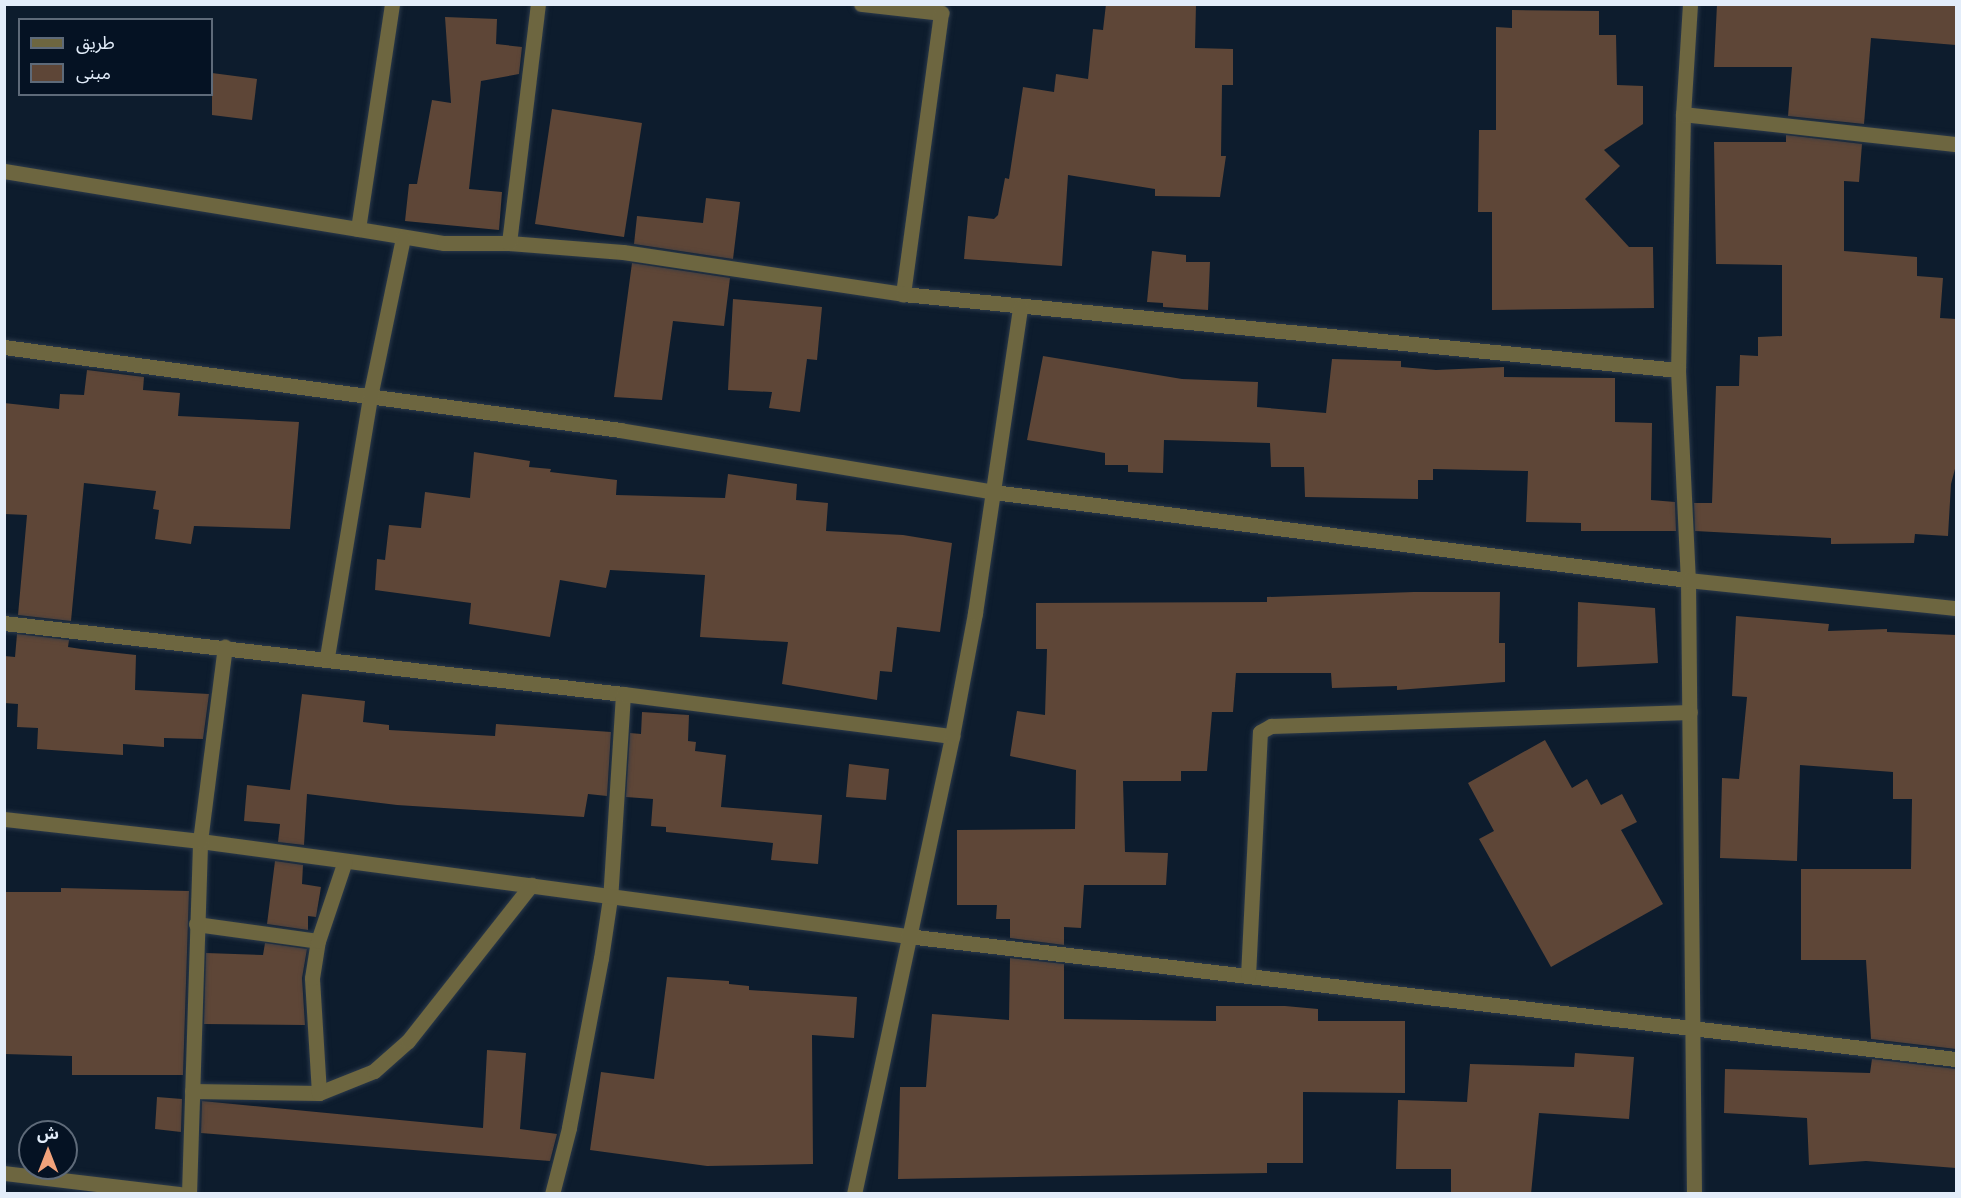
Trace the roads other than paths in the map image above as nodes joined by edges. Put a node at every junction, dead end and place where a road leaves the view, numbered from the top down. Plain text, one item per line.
1 (392, 4) edge
2 (538, 4) edge
3 (861, 4) edge
4 (1690, 4) edge
5 (1683, 114) junction
6 (1956, 144) edge
7 (4, 171) edge
8 (358, 229) junction
9 (403, 238) junction
10 (510, 243) junction
11 (903, 294) junction
12 (1020, 307) junction
13 (4, 347) edge
14 (1678, 370) junction
15 (370, 397) junction
16 (993, 492) junction
17 (1688, 580) junction
18 (1956, 608) edge
19 (4, 623) edge
20 (225, 647) junction
21 (327, 657) junction
22 (623, 694) junction
23 (1690, 712) junction
24 (952, 736) junction
25 (4, 819) edge
26 (200, 841) junction
27 (345, 861) junction
28 (531, 885) junction
29 (610, 898) junction
30 (196, 924) junction
31 (907, 936) junction
32 (318, 941) junction
33 (1248, 976) junction
34 (1695, 1031) junction
35 (1956, 1059) edge
36 (192, 1091) junction
37 (319, 1093) junction
38 (4, 1173) edge
39 (180, 1194) edge
40 (189, 1194) edge
41 (552, 1194) edge
42 (854, 1194) edge
43 (1694, 1194) edge

1 - 8 street
2 - 10 street
3 - 11 street
4 - 5 street
5 - 6 street
5 - 14 street
7 - 8 street
8 - 9 street
9 - 10 street
9 - 15 street
10 - 11 street
11 - 12 street
12 - 14 street
12 - 16 street
13 - 15 street
14 - 17 street
15 - 16 street
15 - 21 street
16 - 17 street
16 - 24 street
17 - 18 street
17 - 23 street
19 - 20 street
20 - 21 street
20 - 26 street
21 - 22 street
22 - 24 street
22 - 29 street
23 - 33 street
23 - 34 street
24 - 31 street
25 - 26 street
26 - 27 street
26 - 30 street
27 - 28 street
27 - 32 street
28 - 29 street
28 - 37 street
29 - 31 street
29 - 41 street
30 - 32 street
30 - 36 street
31 - 33 street
31 - 42 street
32 - 37 street
33 - 34 street
34 - 35 street
34 - 43 street
36 - 37 street
36 - 40 street
38 - 39 street

